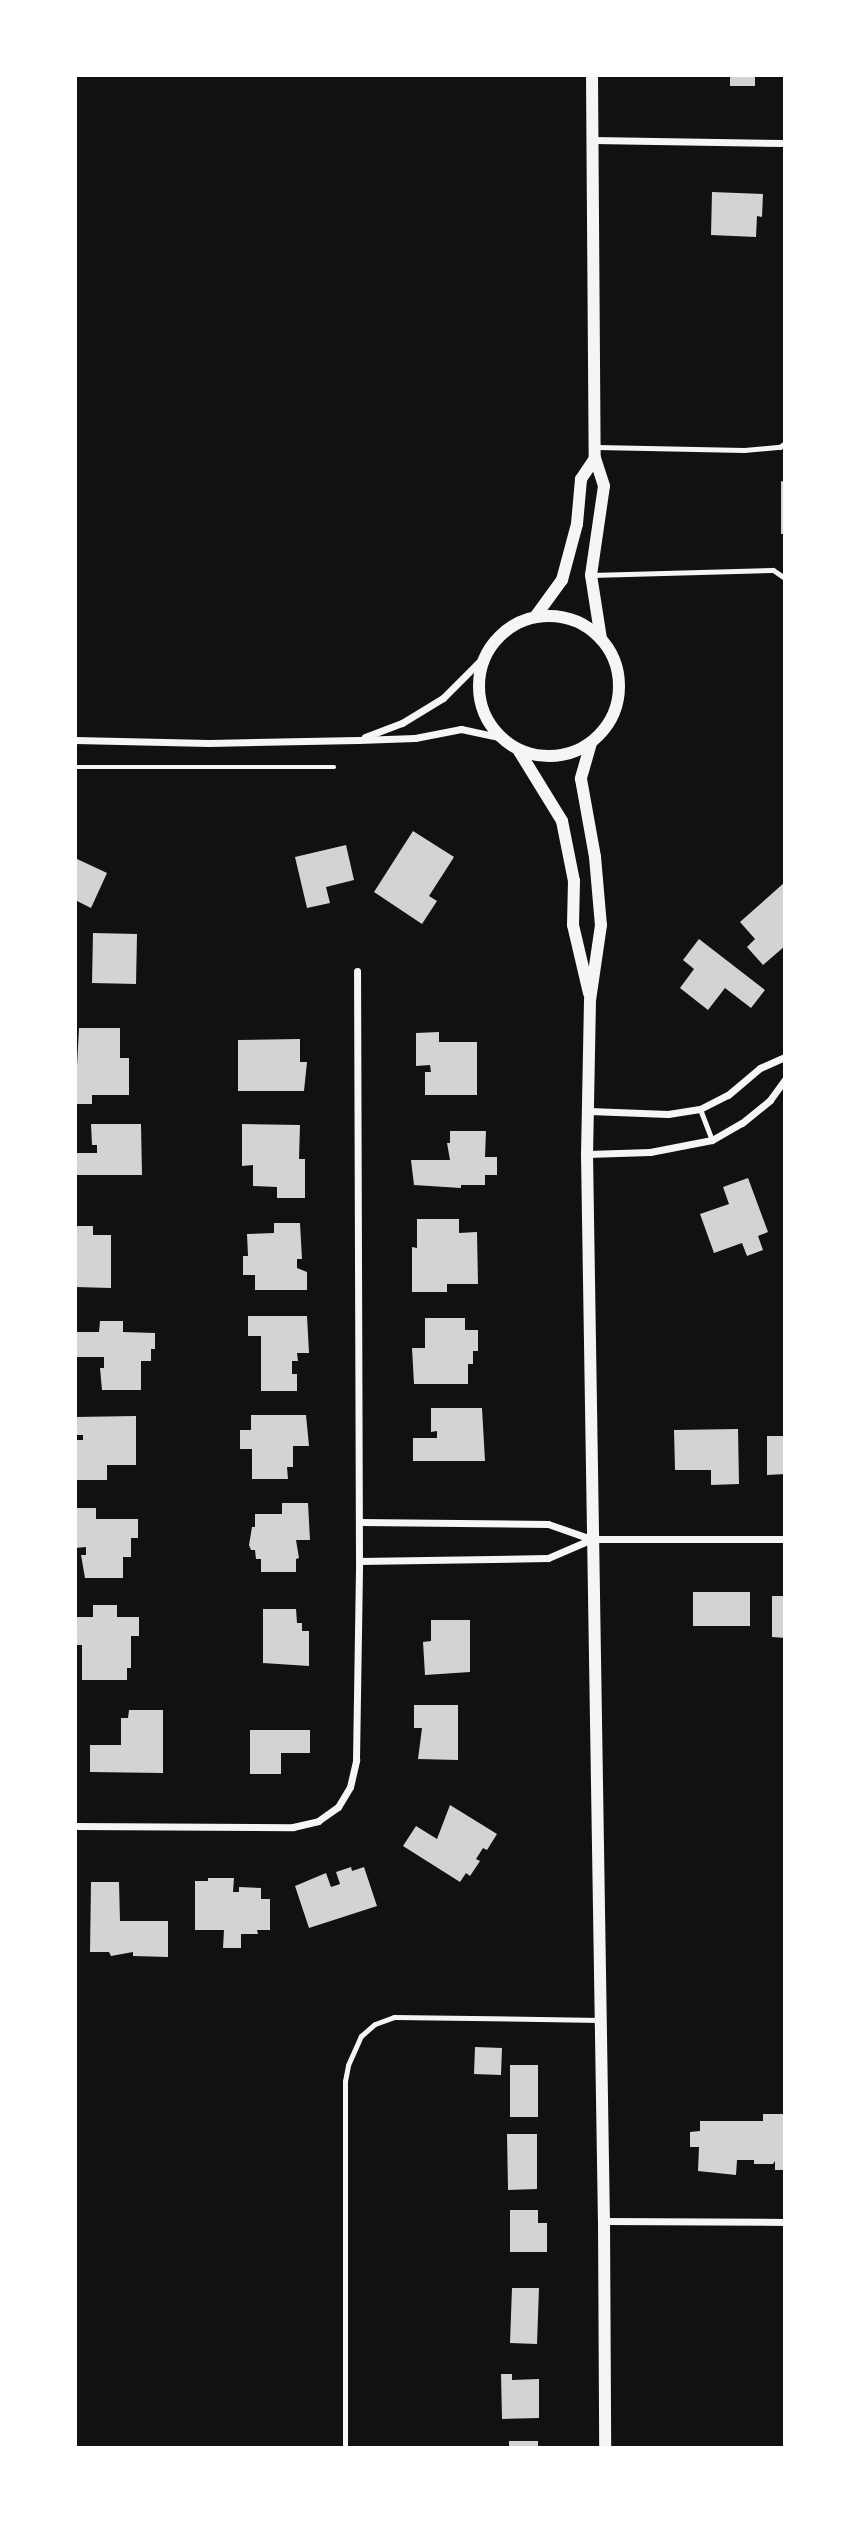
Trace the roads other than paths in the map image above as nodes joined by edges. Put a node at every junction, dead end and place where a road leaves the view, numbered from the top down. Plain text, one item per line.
1 (592, 75) edge
2 (593, 140) junction
3 (785, 143) edge
4 (785, 443) edge
5 (595, 453) junction
6 (591, 575) junction
7 (785, 578) edge
8 (535, 617) junction
9 (601, 639) junction
10 (485, 656) junction
11 (500, 737) junction
12 (75, 740) edge
13 (358, 740) junction
14 (591, 743) junction
15 (519, 751) junction
16 (357, 971) dead end
17 (590, 1000) junction
18 (785, 1057) edge
19 (785, 1079) edge
20 (700, 1110) junction
21 (589, 1111) junction
22 (712, 1140) junction
23 (587, 1154) junction
24 (359, 1522) junction
25 (592, 1539) junction
26 (785, 1539) edge
27 (359, 1561) junction
28 (75, 1826) edge
29 (601, 2020) junction
30 (604, 2221) junction
31 (785, 2222) edge
32 (345, 2448) edge
33 (605, 2448) edge

1 - 2 street
2 - 3 street
2 - 5 street
4 - 5 lane
5 - 6 street
5 - 8 street
6 - 7 lane
6 - 9 street
8 - 9 street
8 - 10 street
9 - 14 street
10 - 11 street
10 - 13 street
11 - 13 street
11 - 15 street
12 - 13 street
14 - 15 street
14 - 17 street
15 - 17 street
16 - 24 street
17 - 21 street
18 - 20 street
19 - 22 street
20 - 21 street
20 - 22 lane
21 - 23 street
22 - 23 street
23 - 25 street
24 - 25 street
24 - 27 street
25 - 26 street
25 - 27 street
25 - 29 street
27 - 28 street
29 - 30 street
29 - 32 lane
30 - 31 street
30 - 33 street

